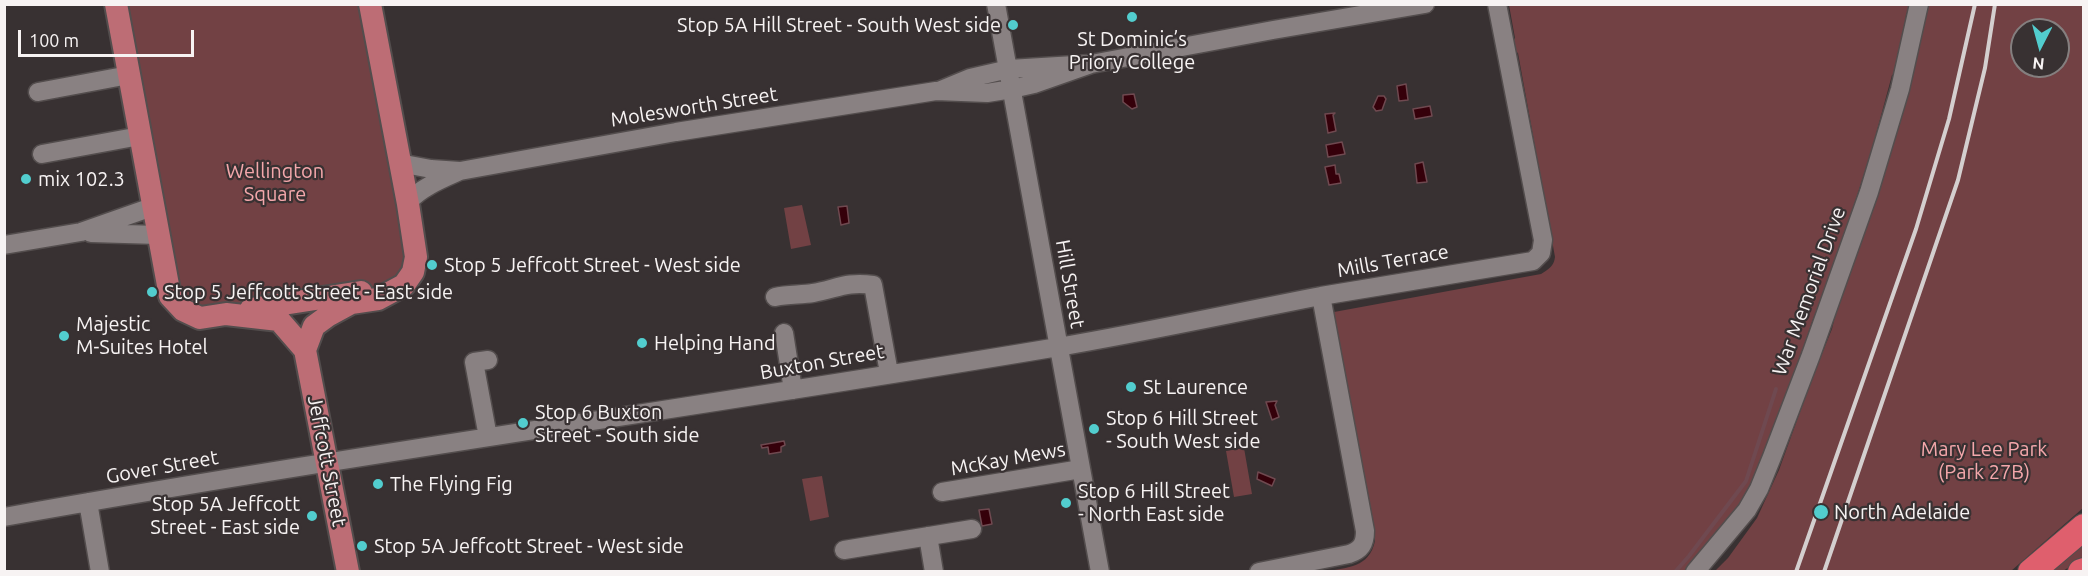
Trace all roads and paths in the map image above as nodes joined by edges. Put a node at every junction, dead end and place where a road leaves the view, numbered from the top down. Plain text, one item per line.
1 (116, 4) edge
2 (370, 4) edge
3 (996, 4) edge
4 (1425, 4) edge
5 (1497, 4) edge
6 (1919, 4) edge
7 (1375, 9) edge
8 (1091, 64) junction
9 (1009, 69) junction
10 (129, 75) junction
11 (1012, 89) junction
12 (936, 91) junction
13 (38, 92) dead end
14 (140, 136) junction
15 (42, 154) dead end
16 (399, 163) junction
17 (460, 171) junction
18 (408, 202) junction
19 (152, 207) junction
20 (81, 232) junction
21 (158, 235) junction
22 (4, 245) edge
23 (404, 285) junction
24 (1321, 296) junction
25 (775, 297) dead end
26 (226, 314) junction
27 (784, 333) dead end
28 (1058, 346) junction
29 (305, 350) junction
30 (475, 362) dead end
31 (889, 373) junction
32 (793, 390) junction
33 (488, 437) junction
34 (328, 461) junction
35 (1080, 469) junction
36 (942, 492) dead end
37 (87, 502) junction
38 (5, 516) edge
39 (2084, 527) edge
40 (972, 529) dead end
41 (928, 536) junction
42 (844, 550) dead end
43 (100, 572) edge
44 (348, 572) edge
45 (934, 572) edge
46 (1100, 572) edge
47 (1259, 572) edge
48 (1695, 572) edge
49 (2031, 572) edge

1 - 10 main road
2 - 16 main road
3 - 9 street, Hill Street
4 - 7 street, Molesworth Street
5 - 24 street, Mills Terrace
6 - 48 street, War Memorial Drive
7 - 8 street, Molesworth Street
8 - 9 street, Molesworth Street
8 - 11 street, Molesworth Street
9 - 11 street, Hill Street
9 - 12 street, Molesworth Street
10 - 13 street
10 - 14 main road
11 - 12 street, Molesworth Street
11 - 28 street, Hill Street
12 - 17 street, Molesworth Street
14 - 15 street
14 - 19 main road
16 - 17 street, Molesworth Street
16 - 18 main road
17 - 18 street, Molesworth Street
18 - 23 main road
19 - 20 street
19 - 21 main road
20 - 21 street
20 - 22 street
21 - 26 main road
23 - 26 main road
23 - 29 main road
24 - 28 street, Buxton Street
24 - 47 street, Mills Terrace
25 - 31 street
26 - 29 main road
27 - 32 street
28 - 31 street, Buxton Street
28 - 35 street, Hill Street
29 - 34 main road, Jeffcott Street
30 - 33 street
31 - 32 street, Buxton Street
32 - 33 street, Buxton Street
33 - 34 street, Buxton Street
34 - 37 street, Gover Street
34 - 44 main road, Jeffcott Street
35 - 36 street, McKay Mews
35 - 46 street, Hill Street
37 - 38 street, Gover Street
37 - 43 street
39 - 49 highway
40 - 41 street
41 - 42 street
41 - 45 street

